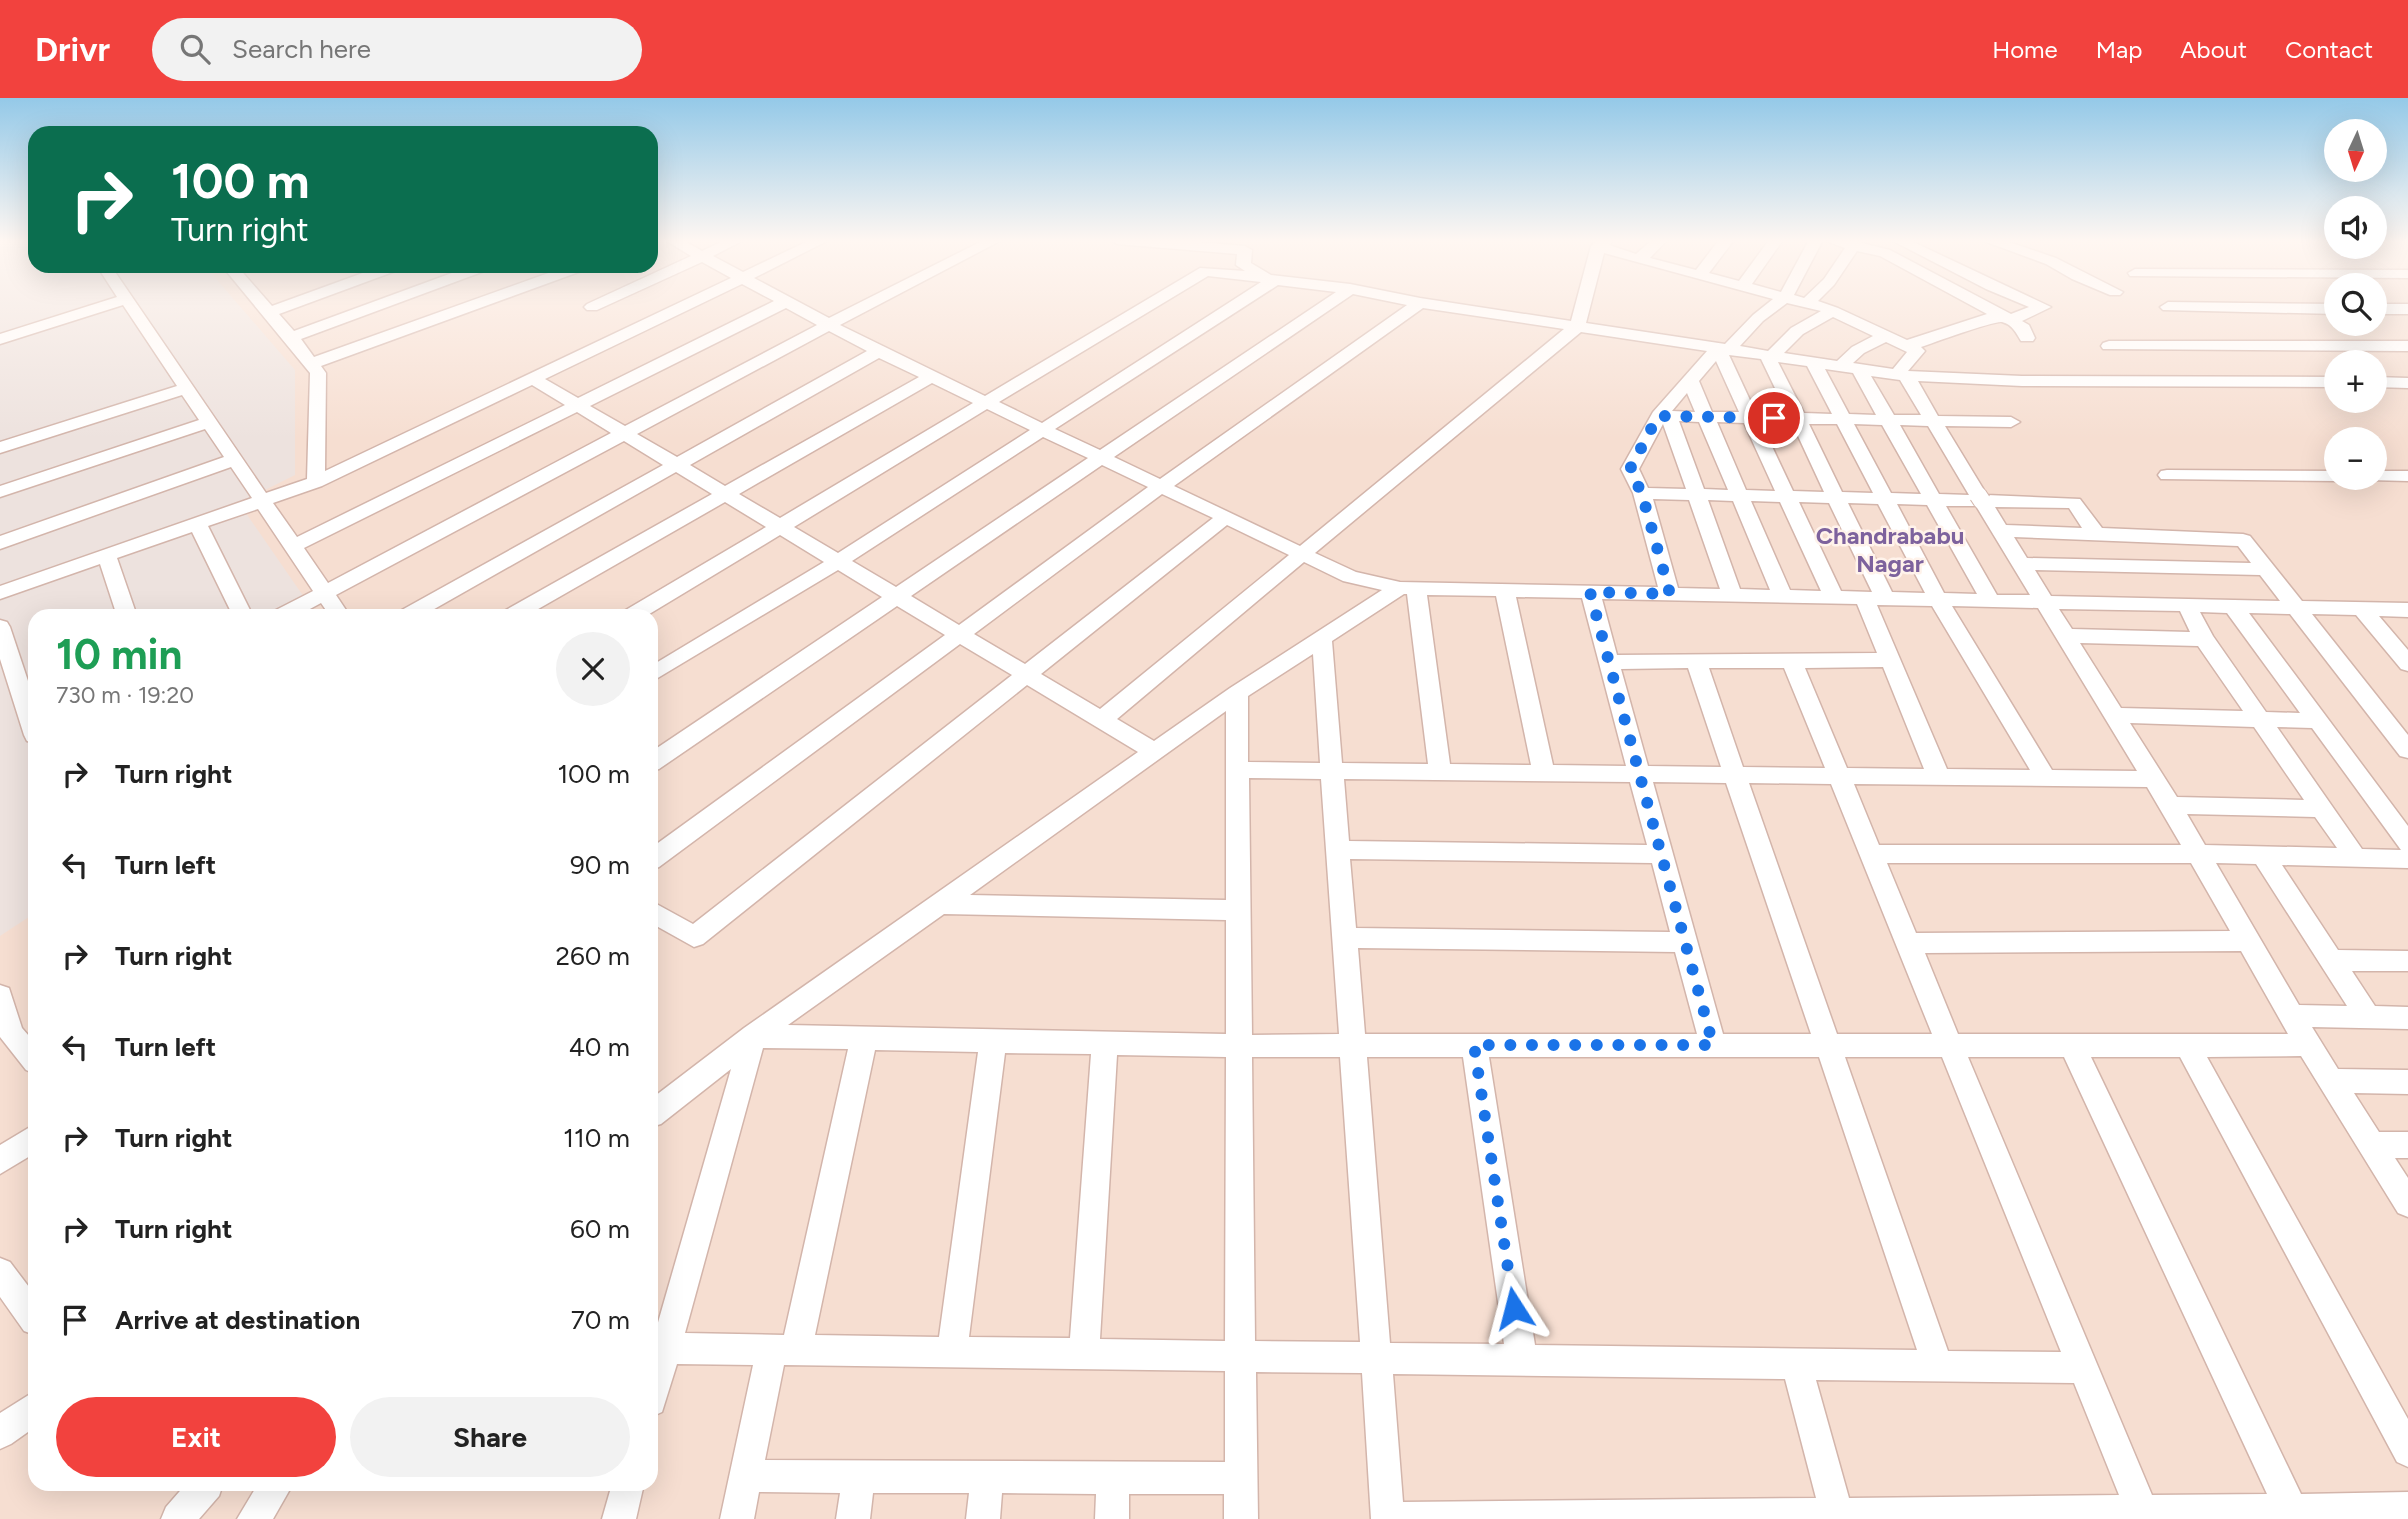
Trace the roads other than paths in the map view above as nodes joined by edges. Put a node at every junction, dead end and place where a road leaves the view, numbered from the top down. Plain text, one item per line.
1 (104, 306) edge
2 (132, 306) edge
3 (265, 306) edge
4 (286, 306) edge
5 (374, 306) edge
6 (469, 306) edge
7 (681, 306) edge
8 (776, 306) edge
9 (793, 306) edge
10 (865, 306) edge
11 (1145, 306) edge
12 (1234, 306) edge
13 (1325, 306) edge
14 (1415, 306) edge
15 (1442, 306) edge
16 (1583, 306) edge
17 (1773, 306) edge
18 (1820, 306) edge
19 (1984, 306) edge
20 (2041, 306) edge
21 (2168, 307) dead end
22 (2324, 309) edge
23 (2387, 309) edge
24 (2408, 309) edge
25 (1833, 311) junction
26 (270, 312) junction
27 (2006, 318) junction
28 (828, 325) junction
29 (1577, 327) junction
30 (1885, 336) junction
31 (290, 337) junction
32 (2027, 338) dead end
33 (0, 339) edge
34 (1906, 346) junction
35 (2109, 346) dead end
36 (2408, 346) edge
37 (1723, 349) junction
38 (879, 351) junction
39 (1769, 356) junction
40 (1813, 362) junction
41 (311, 363) junction
42 (1850, 367) junction
43 (1901, 375) junction
44 (932, 376) junction
45 (532, 378) junction
46 (1690, 380) junction
47 (2324, 382) edge
48 (2387, 383) edge
49 (2408, 383) edge
50 (187, 388) junction
51 (985, 401) junction
52 (577, 405) junction
53 (1664, 416) junction
54 (1706, 417) junction
55 (1751, 417) junction
56 (1797, 418) junction
57 (1843, 419) junction
58 (1888, 419) junction
59 (1933, 420) junction
60 (210, 422) junction
61 (2011, 422) dead end
62 (1044, 430) junction
63 (623, 433) junction
64 (0, 448) edge
65 (1103, 458) junction
66 (236, 459) junction
67 (676, 465) junction
68 (2167, 475) dead end
69 (2324, 476) edge
70 (2387, 476) edge
71 (2408, 476) edge
72 (316, 482) junction
73 (1162, 486) junction
74 (0, 492) edge
75 (725, 494) junction
76 (1642, 494) junction
77 (1697, 495) junction
78 (1740, 496) junction
79 (1787, 497) junction
80 (1836, 498) junction
81 (1885, 499) junction
82 (1934, 500) junction
83 (265, 502) junction
84 (1226, 517) junction
85 (198, 525) junction
86 (778, 526) junction
87 (2000, 531) junction
88 (2096, 534) junction
89 (0, 543) edge
90 (294, 546) junction
91 (1303, 554) junction
92 (107, 556) junction
93 (837, 562) junction
94 (2019, 564) junction
95 (2266, 569) junction
96 (1408, 589) junction
97 (1505, 591) junction
98 (1590, 592) junction
99 (0, 593) edge
100 (324, 593) junction
101 (1670, 594) junction
102 (1732, 595) junction
103 (896, 597) junction
104 (1783, 597) junction
105 (1834, 598) junction
106 (1864, 598) junction
107 (1885, 599) junction
108 (1938, 600) junction
109 (1991, 601) junction
110 (2044, 602) junction
111 (2186, 605) junction
112 (2233, 606) junction
113 (2296, 607) junction
114 (125, 609) edge
115 (240, 609) edge
116 (294, 609) edge
117 (335, 609) edge
118 (419, 609) edge
119 (523, 609) edge
120 (642, 609) edge
121 (2362, 609) junction
122 (2408, 610) edge
123 (0, 627) edge
124 (959, 635) junction
125 (2064, 636) junction
126 (1322, 639) junction
127 (2204, 639) junction
128 (1890, 660) junction
129 (1792, 661) junction
130 (1608, 662) junction
131 (1696, 662) junction
132 (2408, 664) edge
133 (658, 671) edge
134 (1026, 675) junction
135 (1237, 692) junction
136 (28, 713) edge
137 (2113, 715) junction
138 (2384, 719) junction
139 (2408, 719) edge
140 (1101, 720) junction
141 (2262, 720) junction
142 (2317, 721) junction
143 (2408, 750) edge
144 (1154, 751) junction
145 (658, 757) edge
146 (1237, 769) junction
147 (1332, 771) junction
148 (1440, 772) junction
149 (1544, 774) junction
150 (1639, 774) junction
151 (1735, 775) junction
152 (1840, 776) junction
153 (1939, 777) junction
154 (2046, 778) junction
155 (2153, 779) junction
156 (2171, 805) junction
157 (2324, 809) junction
158 (2408, 843) edge
159 (1338, 850) junction
160 (1661, 854) junction
161 (1872, 854) junction
162 (2200, 854) junction
163 (658, 856) edge
164 (2263, 856) junction
165 (2356, 858) junction
166 (2408, 859) edge
167 (940, 904) junction
168 (1238, 910) junction
169 (658, 915) edge
170 (1344, 938) junction
171 (2250, 941) junction
172 (1685, 942) junction
173 (1908, 943) junction
174 (2331, 960) junction
175 (2408, 961) edge
176 (0, 996) edge
177 (2293, 1016) junction
178 (2368, 1017) junction
179 (2408, 1018) edge
180 (753, 1036) junction
181 (864, 1038) junction
182 (993, 1041) junction
183 (1105, 1043) junction
184 (1239, 1045) junction
185 (1353, 1045) junction
186 (1474, 1045) junction
187 (1713, 1045) junction
188 (1828, 1045) junction
189 (1950, 1045) junction
190 (2073, 1045) junction
191 (2187, 1045) junction
192 (2308, 1045) junction
193 (28, 1054) edge
194 (2331, 1081) junction
195 (2408, 1082) edge
196 (658, 1110) edge
197 (28, 1142) edge
198 (2371, 1145) junction
199 (2408, 1145) edge
200 (0, 1161) edge
201 (2408, 1203) edge
202 (3, 1281) edge
203 (28, 1311) edge
204 (658, 1348) edge
205 (784, 1350) junction
206 (952, 1352) junction
207 (1084, 1354) junction
208 (1240, 1356) junction
209 (1376, 1358) junction
210 (1522, 1360) junction
211 (1796, 1364) junction
212 (1938, 1366) junction
213 (2083, 1368) junction
214 (28, 1412) edge
215 (0, 1433) edge
216 (2408, 1451) edge
217 (746, 1476) junction
218 (859, 1476) junction
219 (987, 1477) junction
220 (1113, 1477) junction
221 (1241, 1478) junction
222 (201, 1491) edge
223 (272, 1491) edge
224 (626, 1491) edge
225 (2408, 1509) edge
226 (2143, 1515) edge
227 (2294, 1515) edge
228 (1837, 1516) edge
229 (1988, 1516) edge
230 (1388, 1518) edge
231 (178, 1519) edge
232 (254, 1519) edge
233 (619, 1519) edge
234 (737, 1519) edge
235 (853, 1519) edge
236 (983, 1519) edge
237 (1112, 1519) edge
238 (1241, 1519) edge

1 - 33 street
2 - 50 street
3 - 26 street
4 - 26 street
5 - 31 street
6 - 41 street
7 - 45 street
8 - 52 street
9 - 28 street
10 - 28 street
11 - 51 street
12 - 62 street
13 - 65 street
14 - 73 street
15 - 29 street
16 - 29 street
17 - 37 street
18 - 25 street
19 - 27 street
20 - 27 street
21 - 22 street
23 - 24 street
25 - 30 street
25 - 39 street
26 - 31 street
27 - 32 street
27 - 34 street
28 - 38 street
28 - 63 street
29 - 37 street
29 - 91 street
30 - 34 street
30 - 42 street
31 - 41 street
34 - 43 street
35 - 36 street
37 - 39 street
37 - 46 street
37 - 55 street
38 - 44 street
38 - 67 street
39 - 40 street
39 - 56 street
40 - 42 street
40 - 57 street
41 - 72 street
42 - 43 street
42 - 58 street
43 - 47 street
43 - 59 street
44 - 51 street
44 - 75 street
45 - 52 street
45 - 72 street
46 - 53 street
46 - 54 street
48 - 49 street
50 - 60 street
50 - 64 street
51 - 62 street
51 - 86 street
52 - 63 street
52 - 90 street
53 - 54 street
53 - 76 street
53 - 77 street
54 - 55 street
54 - 78 street
55 - 56 street
55 - 79 street
56 - 57 street
56 - 80 street
57 - 58 street
57 - 81 street
58 - 59 street
58 - 82 street
59 - 61 street
59 - 87 street
60 - 66 street
60 - 74 street
62 - 65 street
62 - 93 street
63 - 67 street
63 - 100 street
65 - 73 street
65 - 103 street
66 - 83 street
66 - 89 street
67 - 75 street
67 - 118 street
68 - 69 street
70 - 71 street
72 - 83 street
73 - 84 street
73 - 124 street
75 - 86 street
75 - 119 street
76 - 77 street
76 - 101 street
77 - 78 street
77 - 102 street
78 - 79 street
78 - 104 street
79 - 80 street
79 - 105 street
80 - 81 street
80 - 107 street
81 - 82 street
81 - 108 street
82 - 88 street
82 - 109 street
83 - 85 street
83 - 90 street
84 - 91 street
84 - 134 street
85 - 92 street
85 - 115 street
86 - 93 street
86 - 120 street
87 - 88 street
87 - 94 street
88 - 95 street
90 - 100 street
91 - 96 street
91 - 140 street
92 - 99 street
92 - 114 street
93 - 103 street
93 - 133 street
94 - 95 street
94 - 110 street
95 - 113 street
96 - 97 street
96 - 126 street
96 - 148 street
97 - 98 street
97 - 149 street
98 - 101 street
98 - 130 street
100 - 116 street
100 - 117 street
101 - 102 street
102 - 104 street
103 - 124 street
103 - 145 street
104 - 105 street
105 - 106 street
106 - 107 street
106 - 128 street
107 - 108 street
108 - 109 street
108 - 154 street
109 - 110 street
110 - 111 street
110 - 125 street
111 - 112 street
111 - 127 street
112 - 113 street
112 - 142 street
113 - 121 street
113 - 138 street
121 - 122 street
121 - 132 street
123 - 136 street
124 - 134 street
124 - 163 street
125 - 127 street
125 - 137 street
126 - 135 street
126 - 147 street
127 - 141 street
128 - 129 street
128 - 153 street
129 - 131 street
129 - 152 street
130 - 131 street
130 - 150 street
131 - 151 street
134 - 140 street
134 - 169 street
135 - 144 street
135 - 146 street
137 - 141 street
137 - 155 street
138 - 139 street
138 - 143 street
140 - 144 street
141 - 142 street
141 - 157 street
142 - 158 street
144 - 167 street
146 - 147 street
146 - 168 street
147 - 148 street
147 - 159 street
148 - 149 street
149 - 150 street
150 - 151 street
150 - 160 street
151 - 152 street
151 - 188 street
152 - 153 street
152 - 161 street
153 - 154 street
154 - 155 street
155 - 156 street
156 - 157 street
156 - 162 street
157 - 165 street
159 - 160 street
159 - 170 street
160 - 172 street
161 - 162 street
161 - 173 street
162 - 164 street
162 - 171 street
164 - 165 street
164 - 174 street
165 - 166 street
167 - 168 street
167 - 180 street
168 - 184 street
170 - 172 street
170 - 185 street
171 - 173 street
171 - 177 street
172 - 187 street
173 - 189 street
174 - 175 street
174 - 178 street
176 - 193 street
177 - 178 street
177 - 192 street
178 - 179 street
180 - 181 street
180 - 196 street
180 - 204 street
181 - 182 street
181 - 205 street
182 - 183 street
182 - 206 street
183 - 184 street
183 - 207 street
184 - 185 street
184 - 208 street
185 - 186 street
185 - 209 street
186 - 187 street
186 - 210 street
187 - 188 street
188 - 189 street
188 - 212 street
189 - 190 street
189 - 213 street
190 - 191 street
190 - 227 street
191 - 192 street
191 - 216 street
192 - 194 street
194 - 195 street
194 - 198 street
197 - 200 street
198 - 199 street
198 - 201 street
202 - 203 street
204 - 205 street
205 - 206 street
205 - 217 street
206 - 207 street
207 - 208 street
208 - 209 street
208 - 221 street
209 - 210 street
209 - 230 street
210 - 211 street
211 - 212 street
211 - 228 street
212 - 213 street
213 - 226 street
214 - 215 street
217 - 218 street
217 - 234 street
218 - 219 street
218 - 235 street
219 - 220 street
219 - 236 street
220 - 221 street
220 - 237 street
221 - 238 street
222 - 231 street
223 - 232 street
224 - 233 street
225 - 227 street
226 - 227 street
226 - 229 street
228 - 229 street
228 - 230 street

